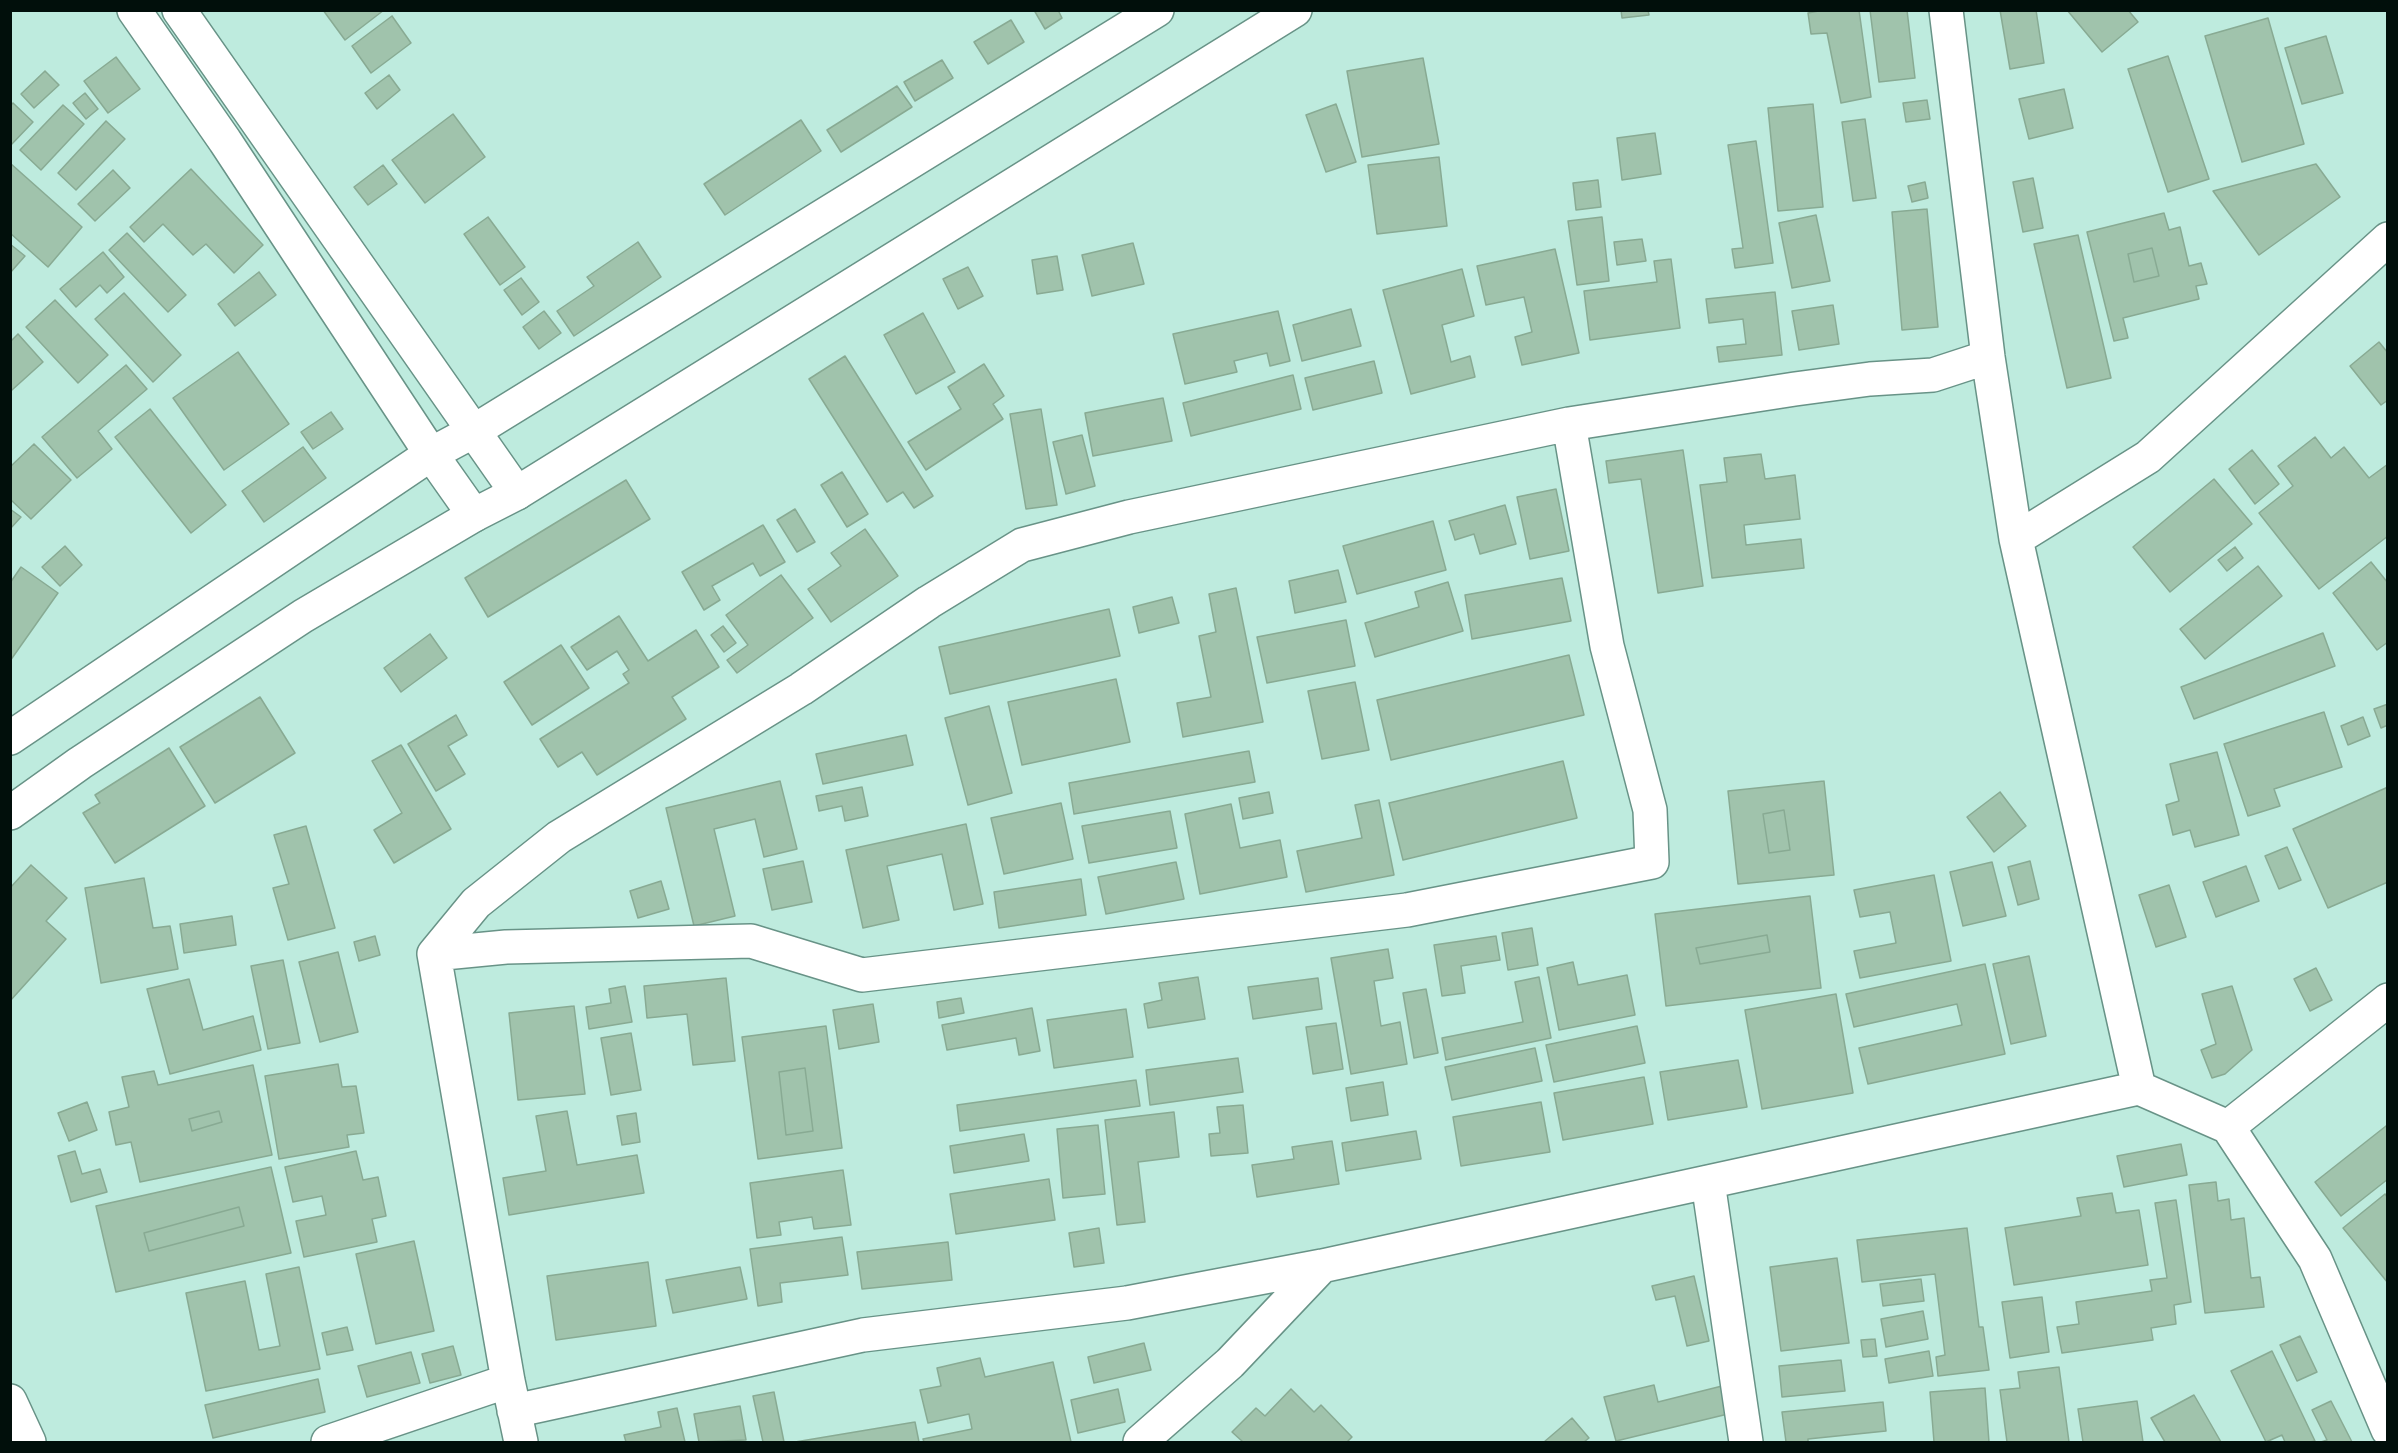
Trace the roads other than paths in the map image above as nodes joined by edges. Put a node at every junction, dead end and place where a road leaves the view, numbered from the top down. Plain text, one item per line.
1 (134, 10) edge
2 (179, 10) edge
3 (1157, 10) edge
4 (1295, 10) edge
5 (1946, 10) edge
6 (2388, 239) edge
7 (1989, 357) junction
8 (1569, 424) junction
9 (474, 431) junction
10 (431, 454) junction
11 (517, 493) junction
12 (474, 515) junction
13 (2016, 539) junction
14 (10, 738) edge
15 (10, 813) edge
16 (434, 954) junction
17 (2388, 1000) edge
18 (2139, 1088) junction
19 (2228, 1127) junction
20 (1708, 1182) junction
21 (1322, 1266) junction
22 (2378, 1378) edge
23 (511, 1396) junction
24 (10, 1401) edge
25 (2388, 1430) edge
26 (29, 1443) edge
27 (328, 1443) edge
28 (521, 1443) edge
29 (1140, 1443) edge
30 (1746, 1443) edge

1 - 10 street
2 - 9 street
3 - 9 street
4 - 11 street
5 - 7 street
6 - 13 street
7 - 8 street
7 - 13 street
8 - 16 street
8 - 16 street
9 - 10 street
9 - 11 street
10 - 12 street
10 - 14 street
11 - 12 street
12 - 15 street
13 - 18 street
16 - 23 street
17 - 19 street
18 - 19 street
18 - 20 street
19 - 22 street
20 - 21 street
20 - 30 street
21 - 23 street
21 - 29 street
22 - 25 street
23 - 27 street
23 - 28 street
24 - 26 street

